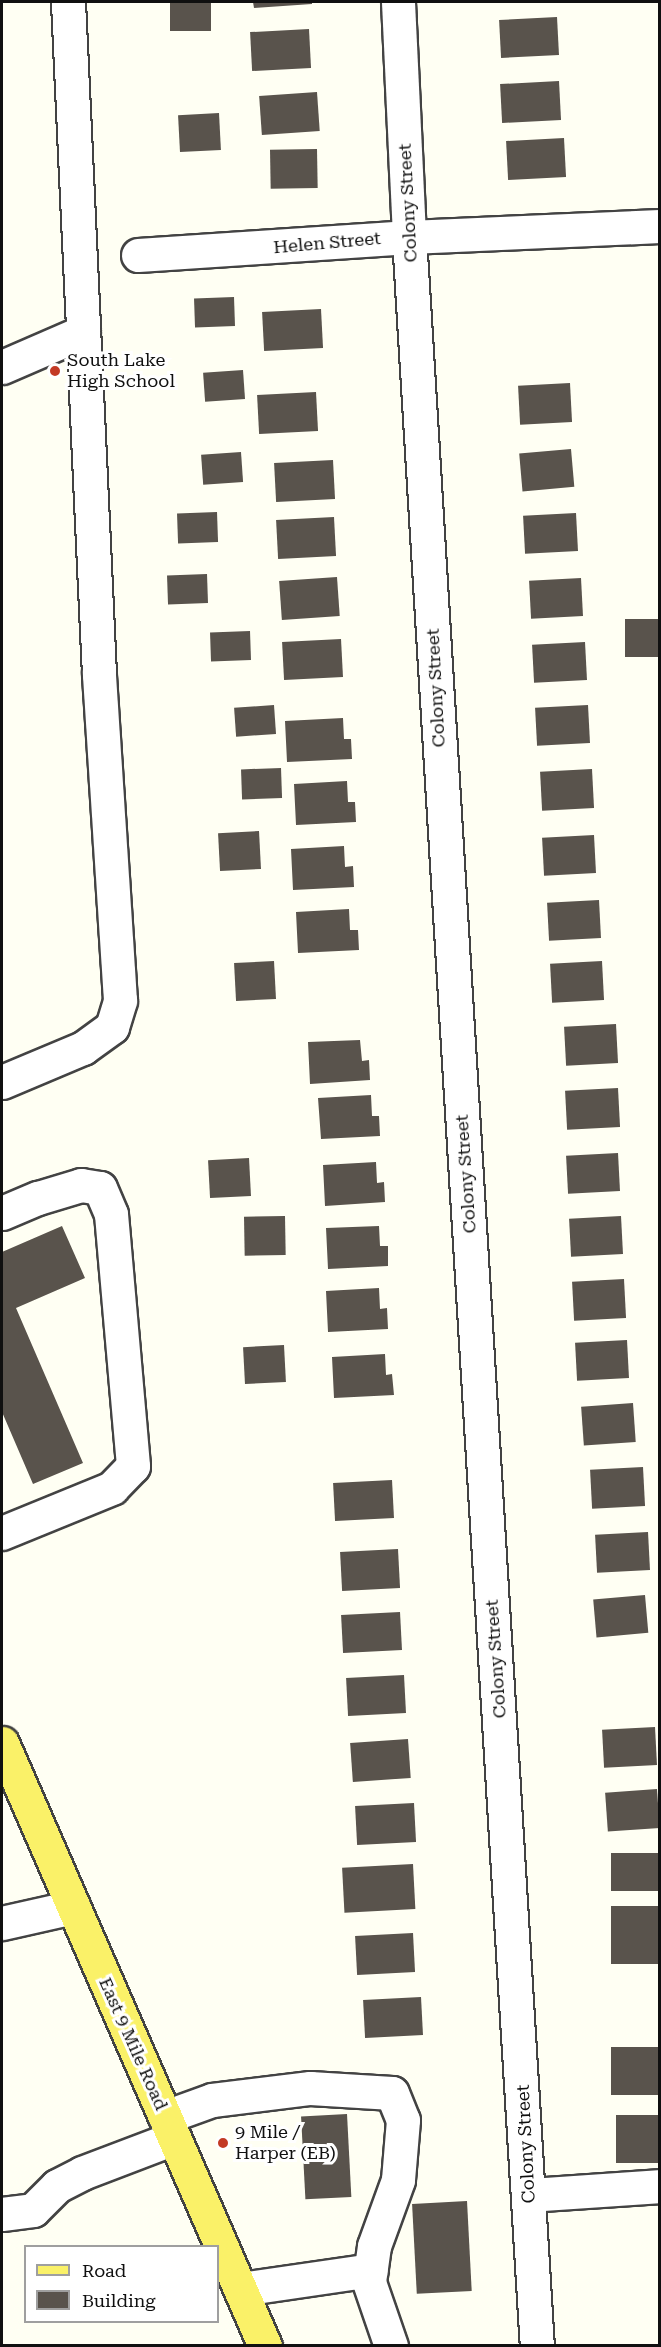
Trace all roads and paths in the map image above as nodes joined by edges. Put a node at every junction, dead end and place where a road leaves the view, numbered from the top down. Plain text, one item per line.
1 (68, 2) edge
2 (398, 2) edge
3 (660, 226) edge
4 (409, 237) junction
5 (138, 255) dead end
6 (82, 332) junction
7 (2, 367) edge
8 (2, 1082) edge
9 (2, 1213) edge
10 (2, 1533) edge
11 (2, 1743) edge
12 (73, 1907) junction
13 (2, 1923) edge
14 (170, 2128) junction
15 (660, 2186) edge
16 (529, 2195) junction
17 (2, 2214) edge
18 (370, 2270) junction
19 (241, 2289) junction
20 (265, 2346) edge
21 (391, 2346) edge
22 (537, 2346) edge

1 - 6 street
2 - 4 street, Colony Street
3 - 4 street, Helen Street
4 - 5 street, Helen Street
4 - 16 street, Colony Street
6 - 7 street
6 - 8 street
9 - 10 street
11 - 12 main road, East 9 Mile Road
12 - 13 street
12 - 14 main road, East 9 Mile Road
14 - 17 street
14 - 18 street
14 - 19 main road, East 9 Mile Road
15 - 16 street
16 - 22 street, Colony Street
18 - 19 street
18 - 21 street
19 - 20 main road, East 9 Mile Road

